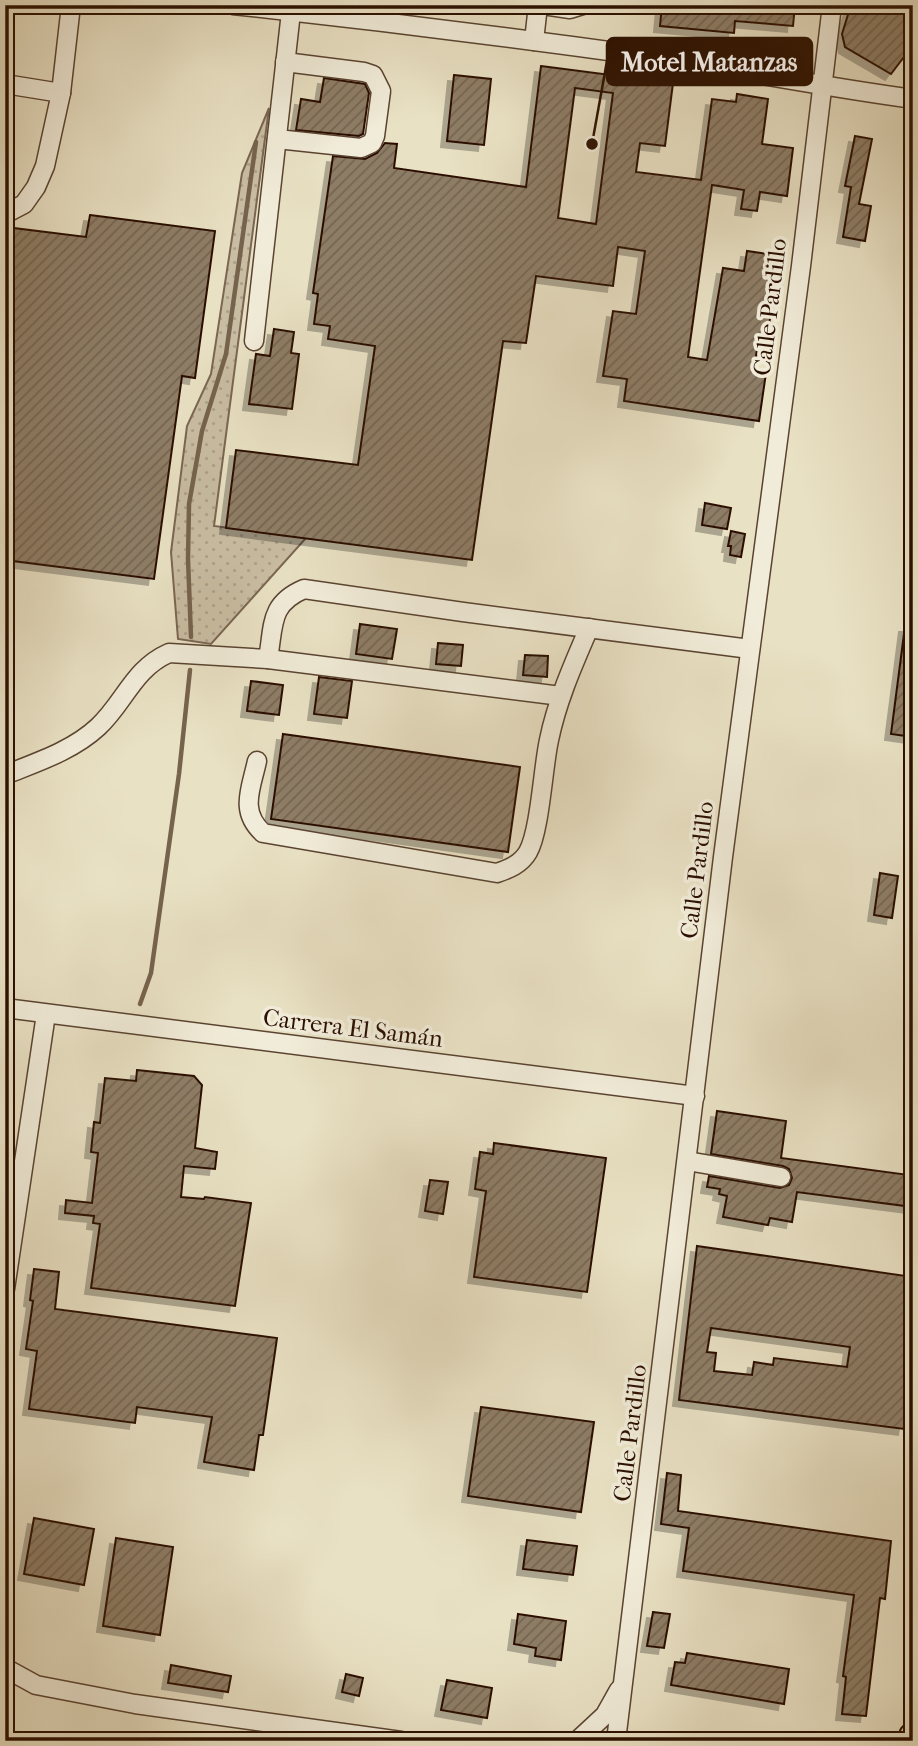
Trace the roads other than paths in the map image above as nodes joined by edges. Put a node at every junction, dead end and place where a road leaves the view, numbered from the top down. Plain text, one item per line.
1 (71, 5) edge
2 (233, 5) edge
3 (540, 5) edge
4 (583, 5) edge
5 (832, 5) edge
6 (291, 12) junction
7 (534, 41) junction
8 (285, 62) junction
9 (5, 84) edge
10 (823, 87) junction
11 (61, 93) junction
12 (913, 99) edge
13 (277, 139) junction
14 (5, 214) edge
15 (254, 341) dead end
16 (589, 628) junction
17 (750, 649) junction
18 (268, 659) junction
19 (561, 696) junction
20 (257, 761) dead end
21 (5, 775) edge
22 (5, 1009) edge
23 (46, 1014) junction
24 (695, 1096) junction
25 (687, 1161) junction
26 (781, 1177) dead end
27 (5, 1289) edge
28 (5, 1668) edge
29 (624, 1681) junction
30 (401, 1741) edge
31 (577, 1741) edge
32 (616, 1741) edge

1 - 11 street
2 - 6 street
3 - 4 street
3 - 7 street
5 - 10 street, Calle Pardillo
6 - 7 street
6 - 8 street
7 - 10 street
8 - 13 street
8 - 13 street
9 - 11 street
10 - 12 street
10 - 17 street, Calle Pardillo
11 - 14 street
13 - 15 street
16 - 17 street
16 - 18 street
16 - 19 street
17 - 24 street, Calle Pardillo
18 - 19 street
18 - 21 street
19 - 20 street
22 - 23 street, Carrera El Samán
23 - 24 street, Carrera El Samán
23 - 27 street
24 - 25 street, Calle Pardillo
25 - 26 street
25 - 29 street, Calle Pardillo
28 - 30 street
29 - 31 street
29 - 32 street, Calle Pardillo

